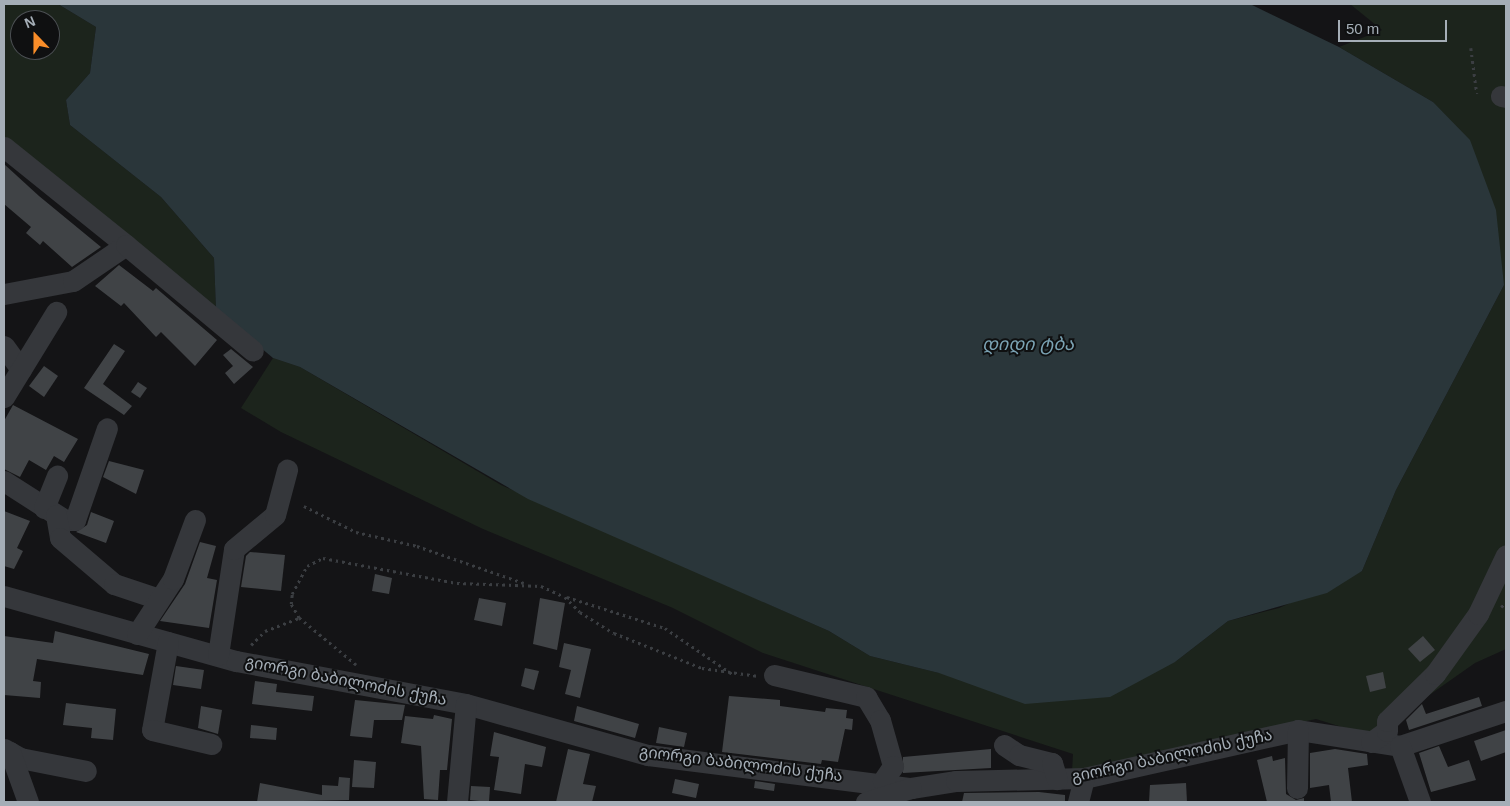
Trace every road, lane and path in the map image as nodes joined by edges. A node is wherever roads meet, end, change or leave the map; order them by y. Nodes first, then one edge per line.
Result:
1 (1471, 48) dead end
2 (1477, 94) dead end
3 (4, 147) edge
4 (126, 245) junction
5 (4, 294) edge
6 (56, 312) dead end
7 (4, 346) edge
8 (253, 351) dead end
9 (21, 369) junction
10 (4, 397) edge
11 (107, 428) dead end
12 (288, 470) dead end
13 (57, 475) dead end
14 (4, 481) edge
15 (304, 506) dead end
16 (50, 512) junction
17 (195, 520) dead end
18 (1506, 556) edge
19 (524, 583) junction
20 (4, 596) edge
21 (152, 597) dead end
22 (565, 597) junction
23 (299, 618) junction
24 (137, 634) junction
25 (168, 642) junction
26 (227, 658) junction
27 (360, 668) dead end
28 (774, 675) joint
29 (734, 676) junction
30 (466, 704) junction
31 (1506, 710) edge
32 (1298, 730) junction
33 (1371, 742) junction
34 (211, 744) dead end
35 (1004, 745) dead end
36 (1400, 746) junction
37 (7, 751) edge
38 (86, 771) dead end
39 (1084, 778) junction
40 (1057, 779) junction
41 (883, 781) junction
42 (911, 788) junction
43 (1297, 788) dead end
44 (28, 802) edge
45 (457, 802) edge
46 (866, 802) edge
47 (1078, 802) edge
48 (1420, 802) edge

1 - 2 path
3 - 4 street
4 - 5 street
4 - 8 street
6 - 9 street
7 - 9 street
9 - 10 street
11 - 16 street
12 - 26 street
13 - 16 street
14 - 16 street
15 - 19 path
16 - 21 street
17 - 24 street
18 - 33 street
19 - 22 path
19 - 23 path
20 - 24 street, გიორგი ბაბილოძის ქუჩა
22 - 29 path
22 - 29 path
23 - 26 path
23 - 27 path
24 - 25 street, გიორგი ბაბილოძის ქუჩა
25 - 26 street, გიორგი ბაბილოძის ქუჩა
25 - 34 street
26 - 30 street, გიორგი ბაბილოძის ქუჩა
28 - 29 path
28 - 41 street
30 - 41 street, გიორგი ბაბილოძის ქუჩა
30 - 45 street
31 - 36 street
32 - 33 street, გიორგი ბაბილოძის ქუჩა
32 - 39 street, გიორგი ბაბილოძის ქუჩა
32 - 43 street
33 - 36 street, გიორგი ბაბილოძის ქუჩა
35 - 40 street
36 - 48 street
37 - 38 street
37 - 44 street
39 - 40 street, გიორგი ბაბილოძის ქუჩა
39 - 47 street
40 - 42 street, გიორგი ბაბილოძის ქუჩა
41 - 42 street, გიორგი ბაბილოძის ქუჩა
42 - 46 street

